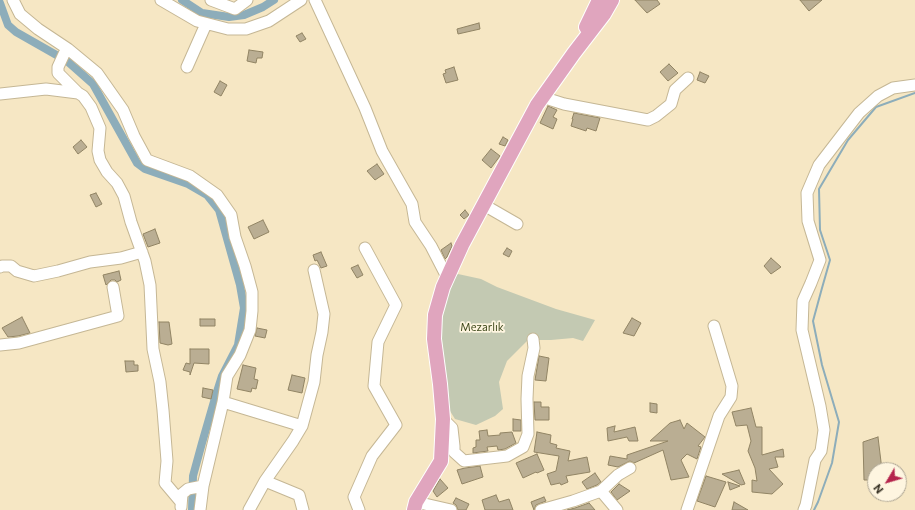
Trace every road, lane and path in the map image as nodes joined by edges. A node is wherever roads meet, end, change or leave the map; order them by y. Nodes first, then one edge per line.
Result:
1 (13, 0) edge
2 (161, 0) edge
3 (212, 0) edge
4 (247, 0) edge
5 (301, 0) edge
6 (315, 0) edge
7 (599, 0) edge
8 (612, 0) edge
9 (206, 24) junction
10 (574, 53) junction
11 (64, 55) junction
12 (187, 67) dead end
13 (688, 78) dead end
14 (915, 85) edge
15 (78, 93) junction
16 (0, 94) edge
17 (542, 97) junction
18 (484, 205) junction
19 (517, 224) dead end
20 (365, 248) dead end
21 (142, 252) junction
22 (0, 267) edge
23 (314, 270) dead end
24 (447, 277) junction
25 (113, 287) dead end
26 (714, 326) dead end
27 (533, 339) dead end
28 (0, 345) edge
29 (223, 402) junction
30 (443, 420) junction
31 (302, 426) junction
32 (630, 468) dead end
33 (265, 481) junction
34 (196, 487) junction
35 (601, 491) junction
36 (181, 506) edge
37 (415, 506) edge
38 (200, 510) edge
39 (249, 510) edge
40 (302, 510) edge
41 (359, 510) edge
42 (451, 510) edge
43 (541, 510) edge
44 (617, 510) edge
45 (687, 510) edge
46 (804, 510) edge

1 - 11 street
2 - 9 street
3 - 4 street
5 - 9 street
6 - 24 street
7 - 10 main road
8 - 10 main road
9 - 12 street
10 - 17 main road
11 - 15 street
11 - 29 street
13 - 17 street
14 - 46 street
15 - 16 street
15 - 21 street
17 - 18 main road
18 - 19 street
18 - 24 main road
20 - 41 street
21 - 22 street
21 - 36 street
23 - 31 street
24 - 30 main road
25 - 28 street
26 - 45 street
27 - 30 street
29 - 31 street
29 - 34 street
30 - 37 main road
31 - 33 street
32 - 35 street
33 - 39 street
33 - 40 street
34 - 36 street
34 - 38 street
35 - 43 street
35 - 44 street
37 - 42 street

